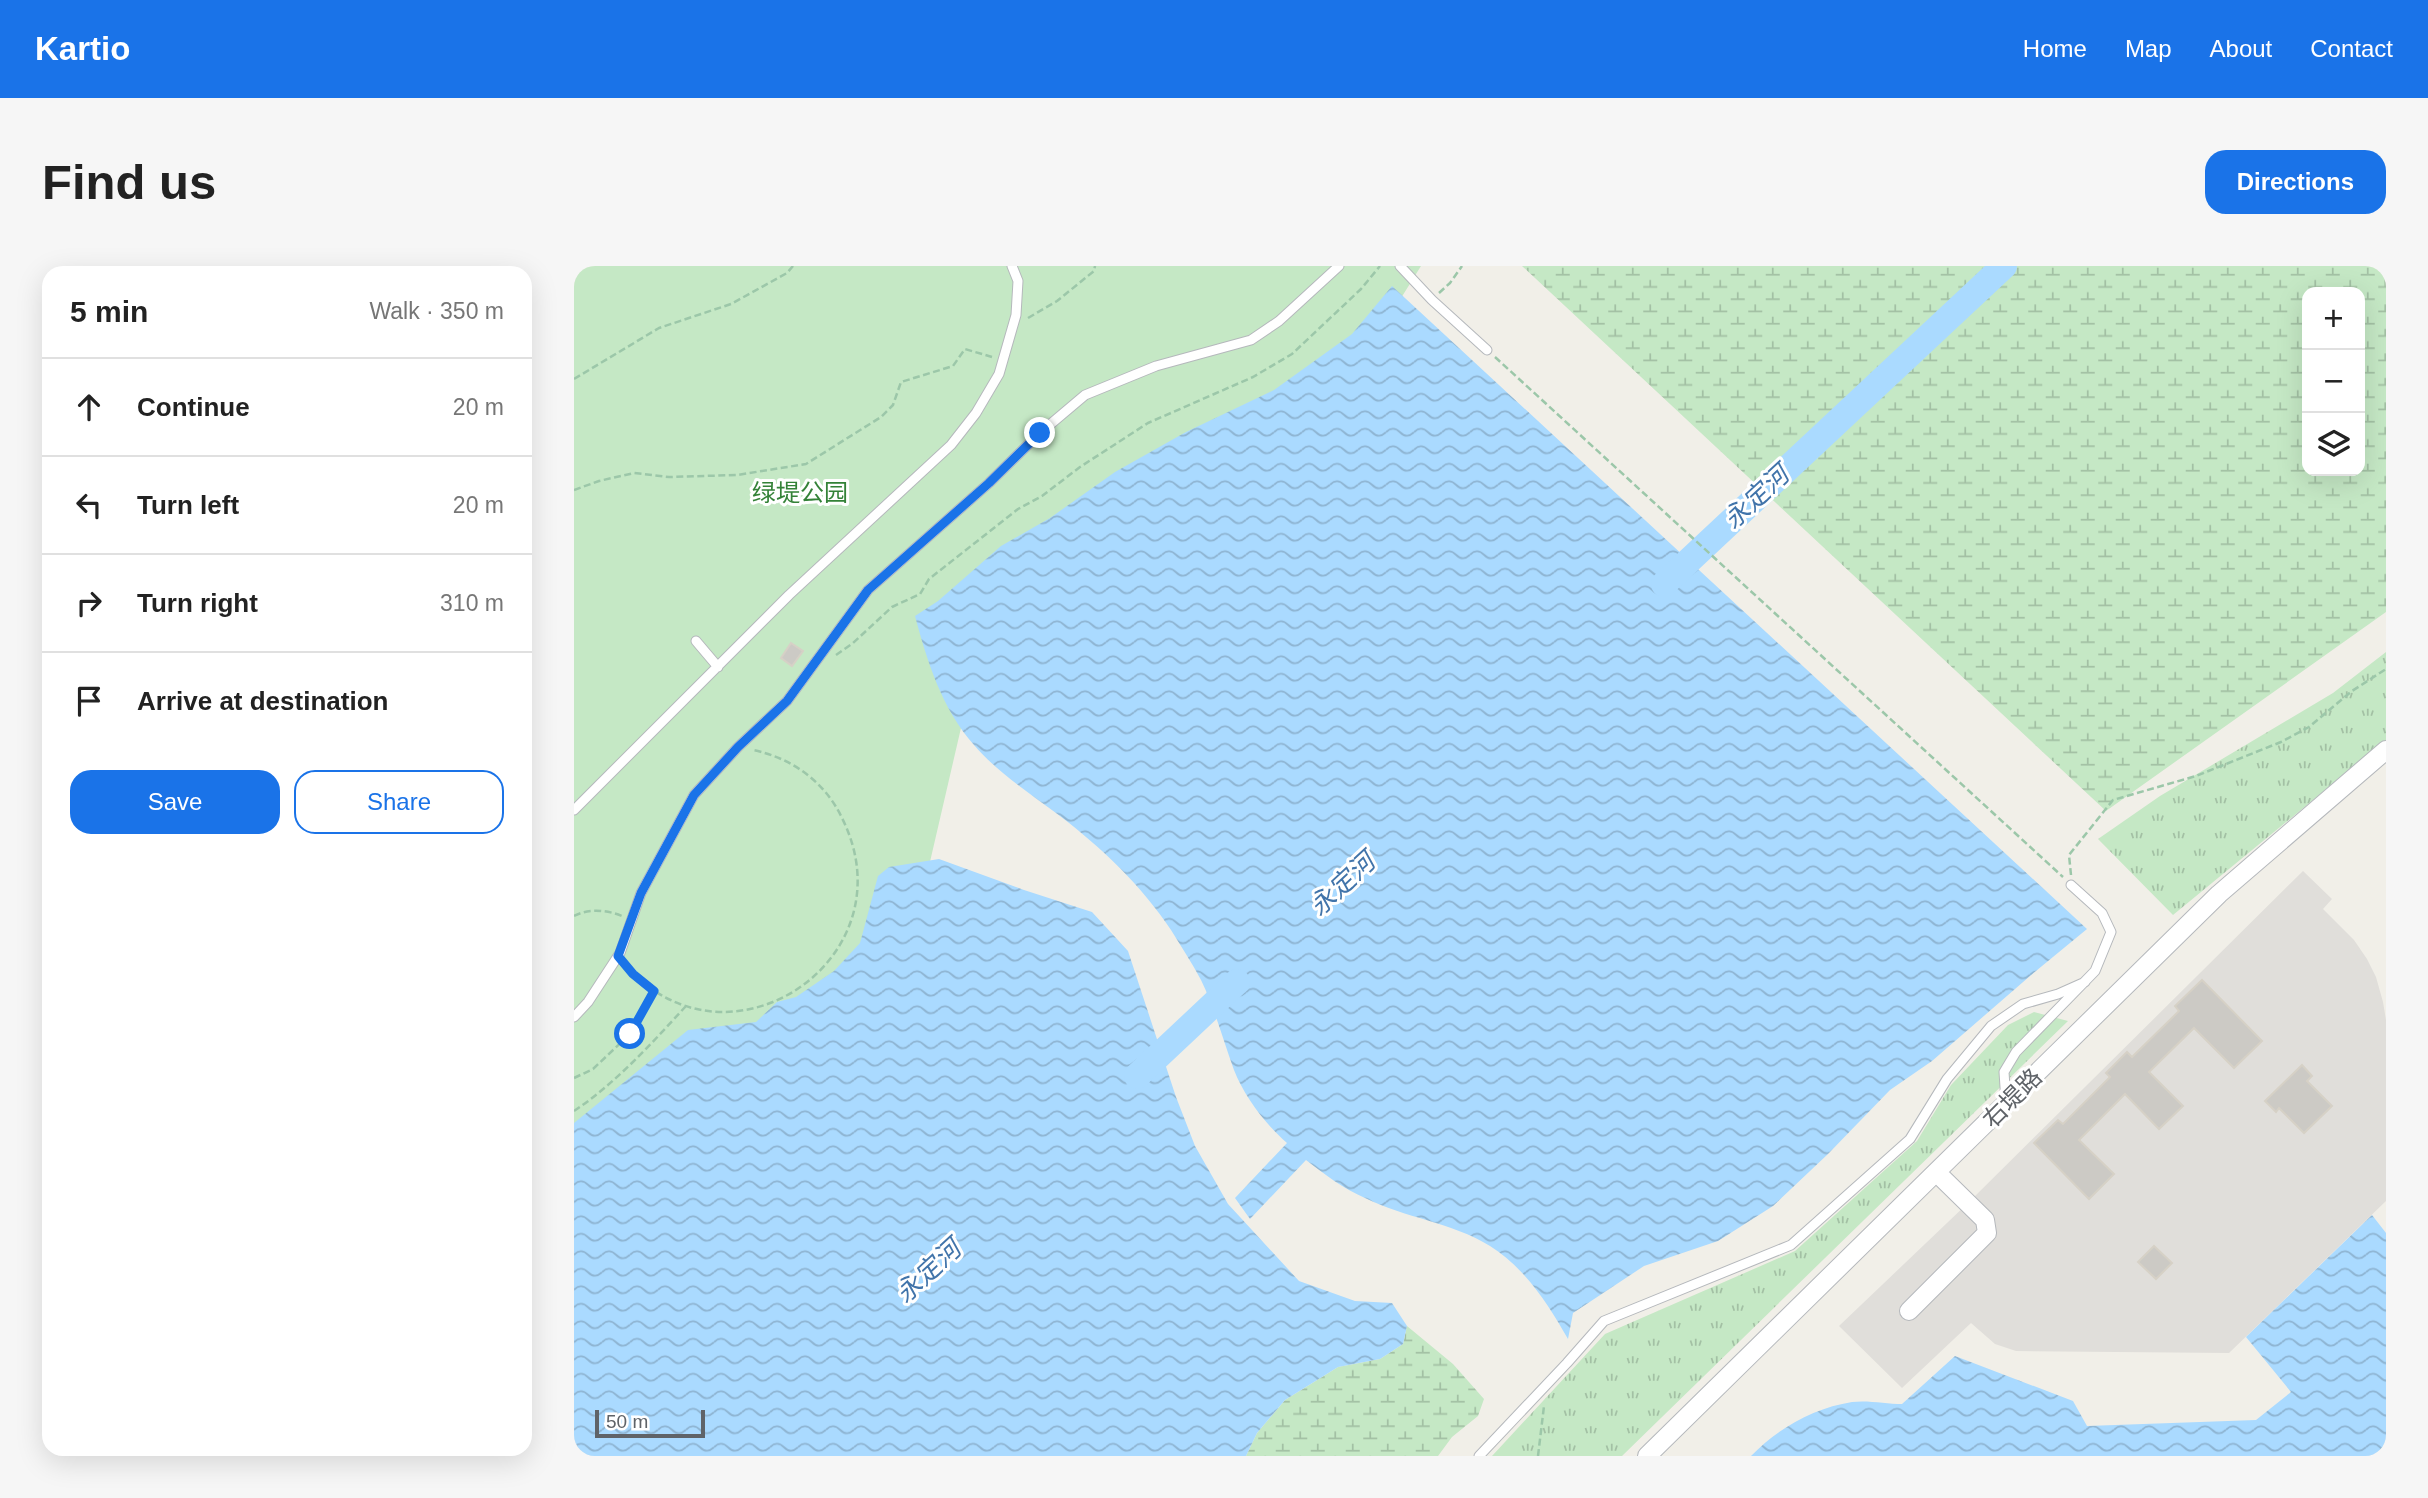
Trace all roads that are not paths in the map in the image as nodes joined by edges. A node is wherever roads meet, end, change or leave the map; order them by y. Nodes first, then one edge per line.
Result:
1 (1012, 266) edge
2 (1339, 266) edge
3 (1400, 266) edge
4 (1487, 350) road end
5 (696, 641) dead end
6 (718, 667) junction
7 (2386, 750) edge
8 (574, 810) edge
9 (2071, 885) road end
10 (2080, 986) junction
11 (574, 1017) edge
12 (2006, 1104) junction
13 (1936, 1172) junction
14 (1909, 1311) dead end
15 (1479, 1456) edge
16 (1647, 1456) edge

1 - 6 lane
2 - 11 lane
3 - 4 lane
5 - 6 lane
6 - 8 lane
7 - 12 street, 右堤路
9 - 10 lane
10 - 12 lane
10 - 15 lane
12 - 13 street, 右堤路
13 - 14 street
13 - 16 street, 右堤路

